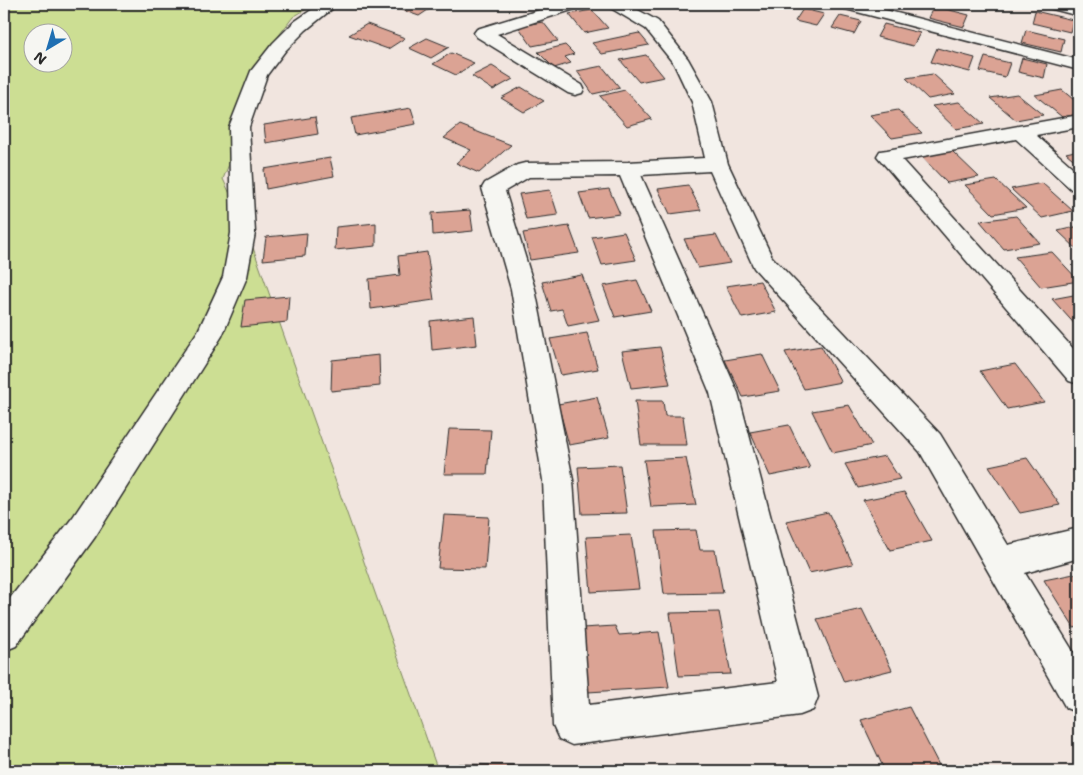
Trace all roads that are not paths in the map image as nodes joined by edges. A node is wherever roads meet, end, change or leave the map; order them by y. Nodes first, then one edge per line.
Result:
1 (330, 4) edge
2 (575, 4) edge
3 (615, 4) edge
4 (844, 4) edge
5 (1051, 4) edge
6 (1079, 10) edge
7 (1079, 65) edge
8 (575, 89) dead end
9 (1079, 122) edge
10 (1021, 132) junction
11 (717, 164) junction
12 (628, 169) junction
13 (1079, 184) edge
14 (1079, 373) edge
15 (1079, 543) edge
16 (1001, 563) junction
17 (4, 634) edge
18 (1079, 695) edge

1 - 17 street
2 - 8 street
3 - 11 street
4 - 7 street
5 - 6 street
9 - 10 street
10 - 13 street
10 - 14 street
11 - 12 street
11 - 16 street
12 - 12 street
15 - 16 street
16 - 18 street

